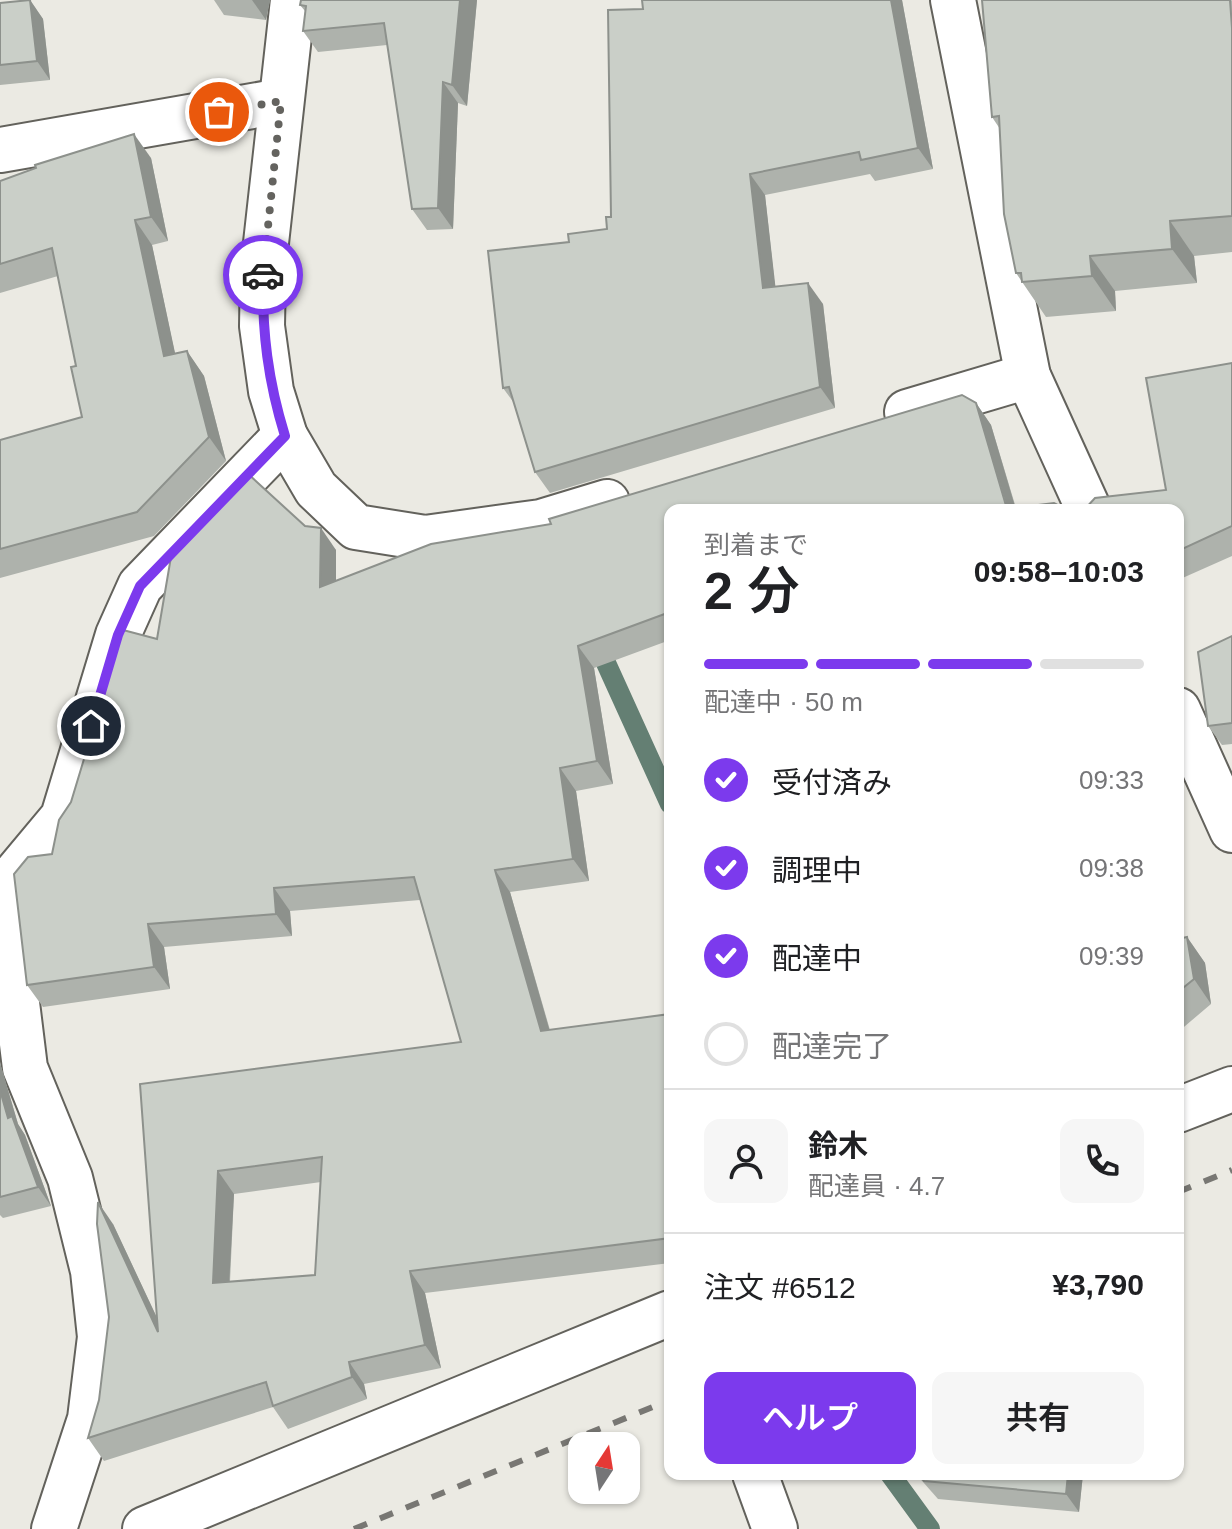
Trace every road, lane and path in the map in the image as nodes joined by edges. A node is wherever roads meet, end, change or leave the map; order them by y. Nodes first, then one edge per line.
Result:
1 (293, 0) edge
2 (953, 0) edge
3 (281, 101) junction
4 (0, 150) edge
5 (1028, 376) junction
6 (876, 421) edge
7 (285, 436) junction
8 (648, 490) edge
9 (1086, 504) edge
10 (1184, 723) edge
11 (1232, 830) edge
12 (2, 889) edge
13 (1232, 1089) edge
14 (1184, 1108) edge
15 (664, 1315) edge
16 (757, 1480) edge
17 (54, 1529) edge
18 (145, 1529) edge
19 (775, 1529) edge

1 - 3 street
2 - 5 street
3 - 4 street
3 - 7 street
5 - 6 street
5 - 9 street
7 - 8 street
7 - 12 street
10 - 11 street
12 - 17 street
13 - 14 street
15 - 18 street
16 - 19 street

